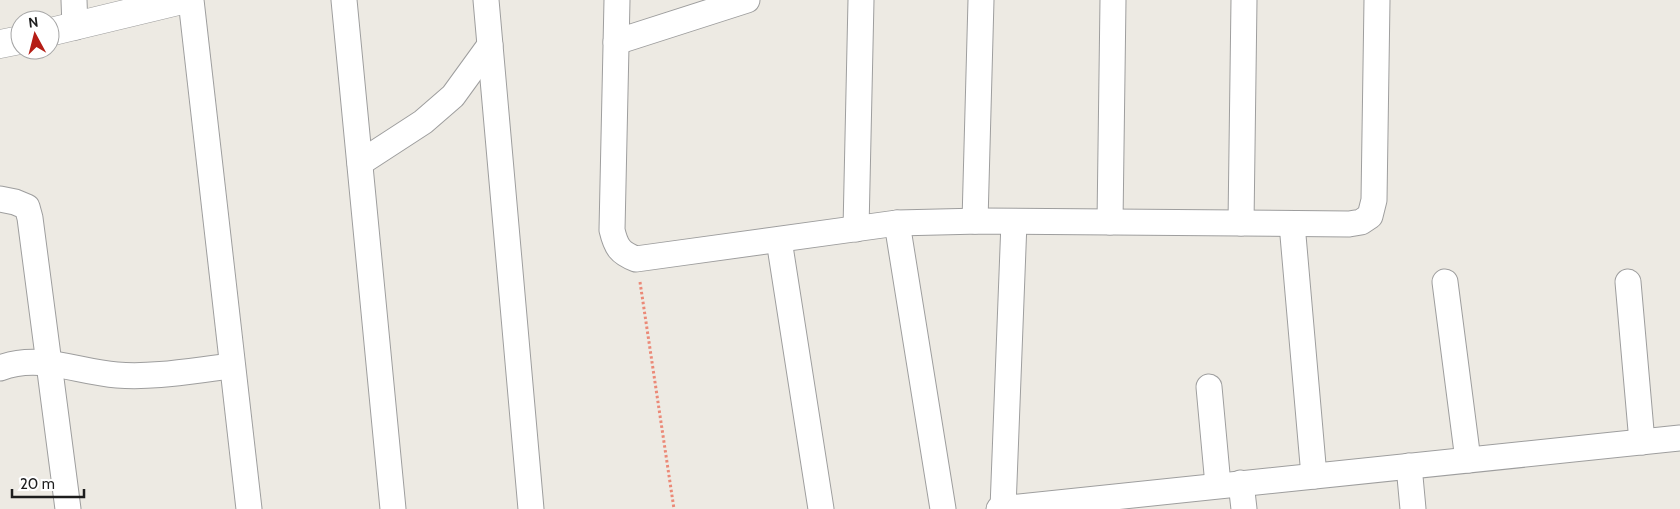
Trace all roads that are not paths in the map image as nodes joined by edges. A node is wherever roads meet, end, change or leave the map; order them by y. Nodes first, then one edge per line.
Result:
1 (74, 0) edge
2 (183, 0) edge
3 (191, 0) edge
4 (344, 0) edge
5 (486, 0) edge
6 (617, 0) edge
7 (747, 0) edge
8 (861, 0) edge
9 (981, 0) edge
10 (1113, 0) edge
11 (1244, 0) edge
12 (1377, 0) edge
13 (62, 30) edge
14 (616, 42) junction
15 (490, 45) junction
16 (360, 163) junction
17 (0, 199) edge
18 (976, 222) junction
19 (1014, 222) junction
20 (1110, 222) junction
21 (897, 223) junction
22 (1241, 223) junction
23 (1292, 224) junction
24 (856, 229) junction
25 (779, 240) junction
26 (1445, 282) dead end
27 (1628, 282) dead end
28 (49, 362) junction
29 (232, 366) junction
30 (0, 368) edge
31 (1209, 387) dead end
32 (1680, 438) edge
33 (1642, 442) junction
34 (1468, 460) junction
35 (1409, 466) junction
36 (1314, 476) junction
37 (1229, 484) junction
38 (1079, 504) edge
39 (1003, 508) edge
40 (68, 509) edge
41 (248, 509) edge
42 (393, 509) edge
43 (531, 509) edge
44 (821, 509) edge
45 (942, 509) edge
46 (999, 509) edge
47 (1244, 509) edge
48 (1413, 509) edge

1 - 13 street
2 - 13 street
3 - 29 street
4 - 16 street
5 - 15 street
6 - 14 street
7 - 14 street
8 - 24 street
9 - 18 street
10 - 20 street
11 - 22 street
12 - 23 street
14 - 25 street
15 - 16 street
15 - 43 street
16 - 42 street
17 - 28 street
18 - 19 street
18 - 21 street
19 - 20 street
19 - 39 street
20 - 22 street
21 - 24 street
21 - 45 street
22 - 23 street
23 - 36 street
24 - 25 street
25 - 44 street
26 - 34 street
27 - 33 street
28 - 29 street
28 - 30 street
28 - 40 street
29 - 41 street
31 - 37 street
32 - 33 street
33 - 34 street
34 - 35 street
35 - 36 street
35 - 48 street
36 - 37 street
37 - 38 street
37 - 47 street
38 - 39 street
39 - 46 street

